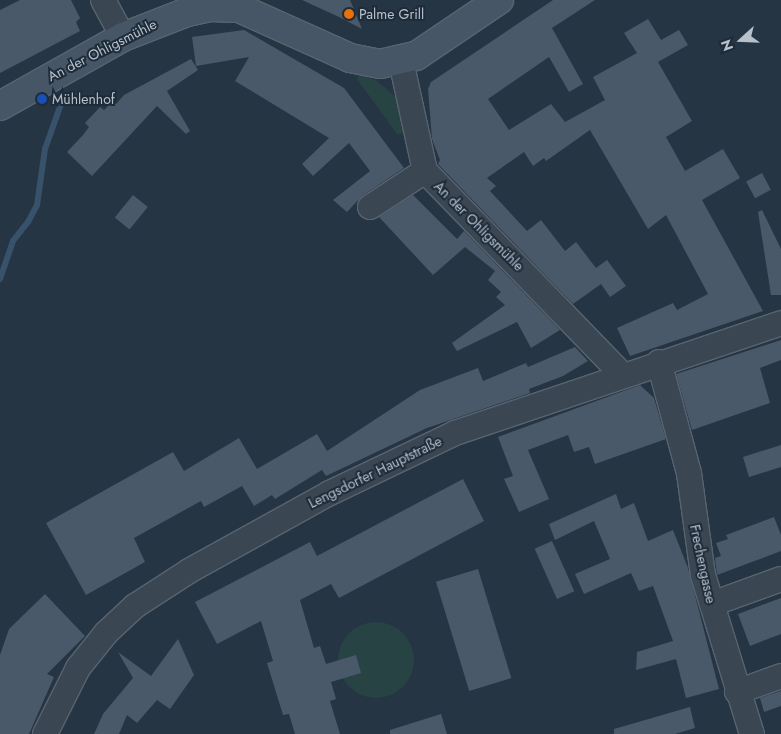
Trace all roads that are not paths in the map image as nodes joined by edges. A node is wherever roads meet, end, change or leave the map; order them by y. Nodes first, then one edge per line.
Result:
1 (103, 0) edge
2 (499, 0) edge
3 (123, 37) junction
4 (402, 61) junction
5 (0, 106) edge
6 (425, 171) junction
7 (370, 207) dead end
8 (781, 323) edge
9 (659, 362) junction
10 (622, 374) junction
11 (781, 579) edge
12 (712, 604) junction
13 (781, 676) edge
14 (737, 692) junction
15 (46, 734) edge
16 (752, 734) edge

1 - 3 street
2 - 4 street
3 - 4 street, An der Ohligsmühle
3 - 5 street, An der Ohligsmühle
4 - 6 street, An der Ohligsmühle
6 - 7 street
6 - 10 street, An der Ohligsmühle
8 - 9 street, Lengsdorfer Hauptstraße
9 - 10 street, Lengsdorfer Hauptstraße
9 - 12 street, Frechengasse
10 - 15 street, Lengsdorfer Hauptstraße
11 - 12 street
12 - 14 street, Frechengasse
13 - 14 street
14 - 16 street, Frechengasse

